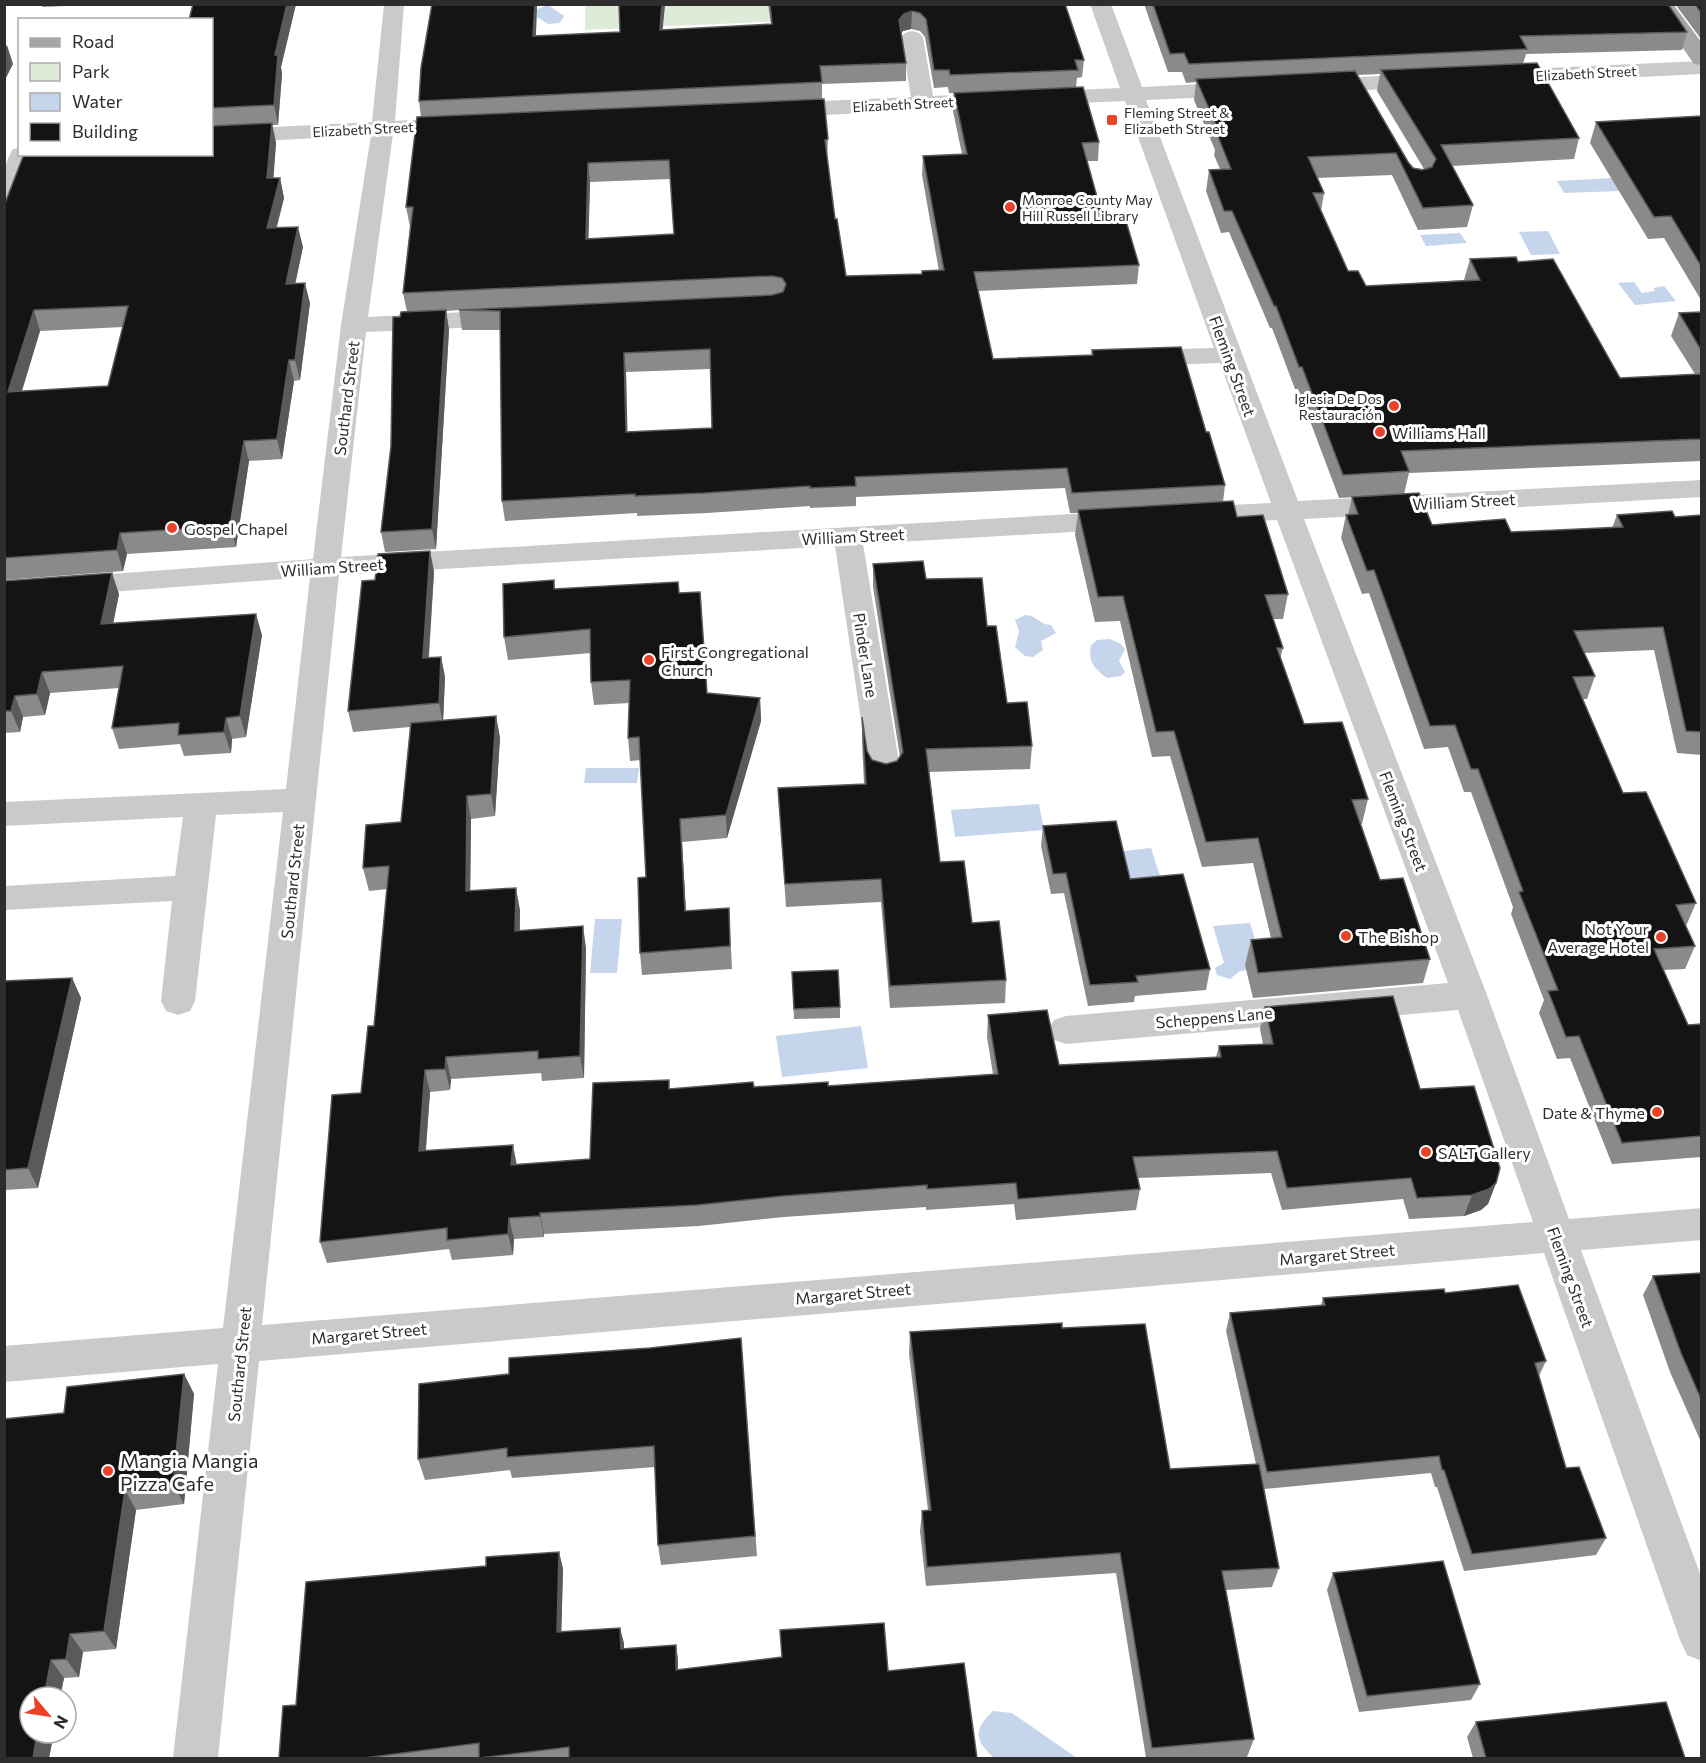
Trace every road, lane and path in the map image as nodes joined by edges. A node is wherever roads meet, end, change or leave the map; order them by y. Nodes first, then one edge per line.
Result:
1 (394, 4) edge
2 (1100, 4) edge
3 (1662, 4) edge
4 (912, 37) dead end
5 (1701, 59) edge
6 (1701, 67) edge
7 (1477, 78) edge
8 (1442, 80) edge
9 (1359, 84) junction
10 (1300, 86) edge
11 (1264, 88) edge
12 (1134, 93) junction
13 (923, 103) junction
14 (1371, 104) edge
15 (757, 111) edge
16 (484, 123) edge
17 (383, 128) junction
18 (213, 137) edge
19 (20, 156) edge
20 (4, 208) edge
21 (528, 317) edge
22 (354, 325) junction
23 (1229, 356) junction
24 (1113, 359) edge
25 (1701, 488) edge
26 (1287, 510) junction
27 (848, 536) junction
28 (326, 567) junction
29 (4, 591) edge
30 (885, 774) edge
31 (301, 800) junction
32 (201, 805) junction
33 (4, 814) edge
34 (190, 888) junction
35 (4, 897) edge
36 (1470, 995) junction
37 (178, 1001) dead end
38 (1066, 1030) dead end
39 (1701, 1224) edge
40 (1556, 1236) junction
41 (241, 1344) junction
42 (4, 1364) edge
43 (1701, 1640) edge
44 (195, 1758) edge

1 - 17 street, Southard Street
2 - 12 street, Fleming Street
3 - 5 main road
4 - 13 street
6 - 7 street, Elizabeth Street
8 - 9 street
9 - 10 street
9 - 14 street
11 - 12 street, Elizabeth Street
12 - 13 street, Elizabeth Street
12 - 23 street, Fleming Street
13 - 15 street, Elizabeth Street
16 - 17 street, Elizabeth Street
17 - 18 street, Elizabeth Street
17 - 22 street, Southard Street
19 - 20 street
21 - 22 street
22 - 28 street, Southard Street
23 - 24 street
23 - 26 street, Fleming Street
25 - 26 street, William Street
26 - 27 street, William Street
26 - 36 street, Fleming Street
27 - 28 street, William Street
27 - 30 street, Pinder Lane
28 - 29 street, William Street
28 - 31 street, Southard Street
31 - 32 street
31 - 41 street, Southard Street
32 - 33 street
32 - 34 street
34 - 35 street
34 - 37 street
36 - 38 street, Scheppens Lane
36 - 40 street, Fleming Street
39 - 40 street, Margaret Street
40 - 41 street, Margaret Street
40 - 43 street, Fleming Street
41 - 42 street, Margaret Street
41 - 44 street, Southard Street

